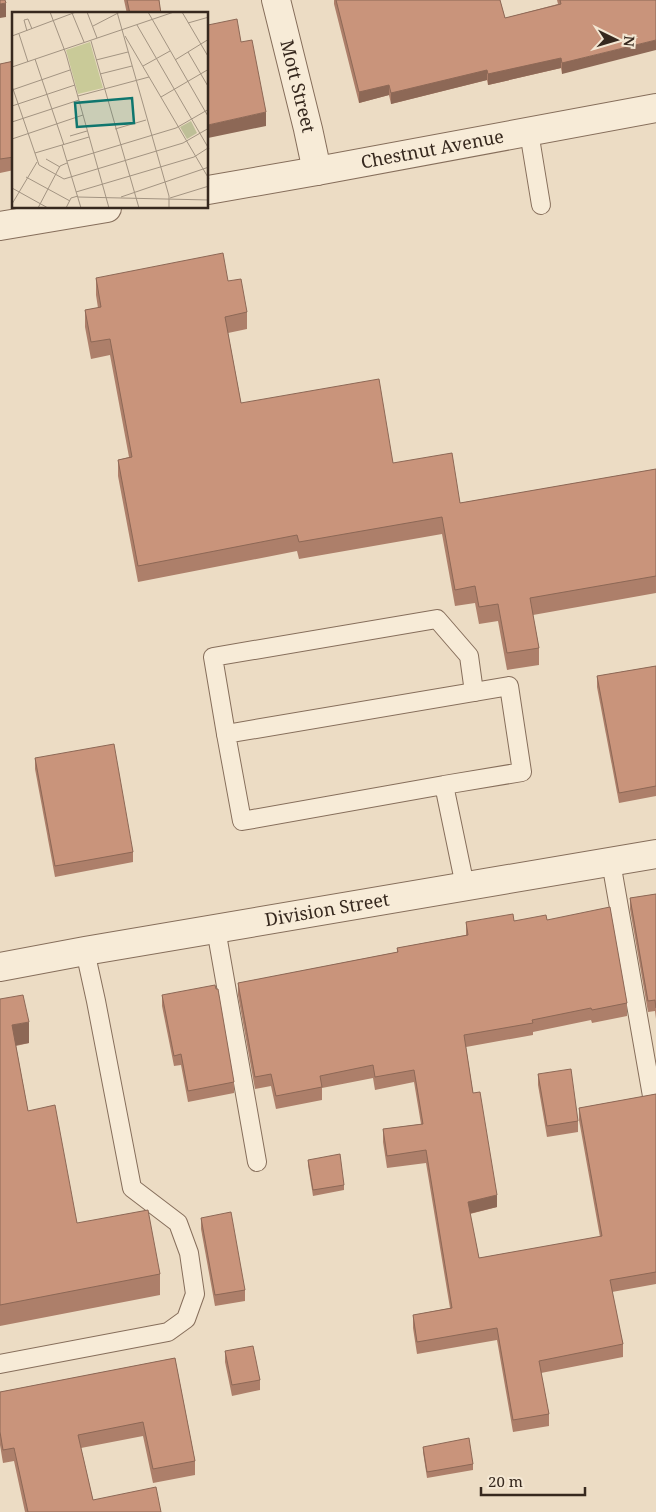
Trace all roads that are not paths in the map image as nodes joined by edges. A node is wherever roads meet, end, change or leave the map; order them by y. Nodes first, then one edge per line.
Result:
1 (276, 0) edge
2 (656, 108) edge
3 (529, 132) junction
4 (317, 171) junction
5 (209, 190) edge
6 (541, 205) dead end
7 (101, 209) edge
8 (0, 226) edge
9 (474, 692) junction
10 (226, 734) junction
11 (444, 785) junction
12 (656, 854) edge
13 (611, 862) junction
14 (464, 886) junction
15 (216, 929) junction
16 (85, 951) junction
17 (0, 967) edge
18 (652, 1096) edge
19 (258, 1162) dead end
20 (0, 1364) edge

1 - 4 street, Mott Street
2 - 3 street, Chestnut Avenue
3 - 4 street, Chestnut Avenue
3 - 6 lane
4 - 5 street, Chestnut Avenue
7 - 8 street
9 - 10 lane
9 - 10 lane
9 - 11 lane
10 - 11 lane
11 - 14 lane
12 - 13 street, Division Street
13 - 14 street, Division Street
13 - 18 lane
14 - 15 street, Division Street
15 - 16 street, Division Street
15 - 19 lane
16 - 17 street, Division Street
16 - 20 lane

